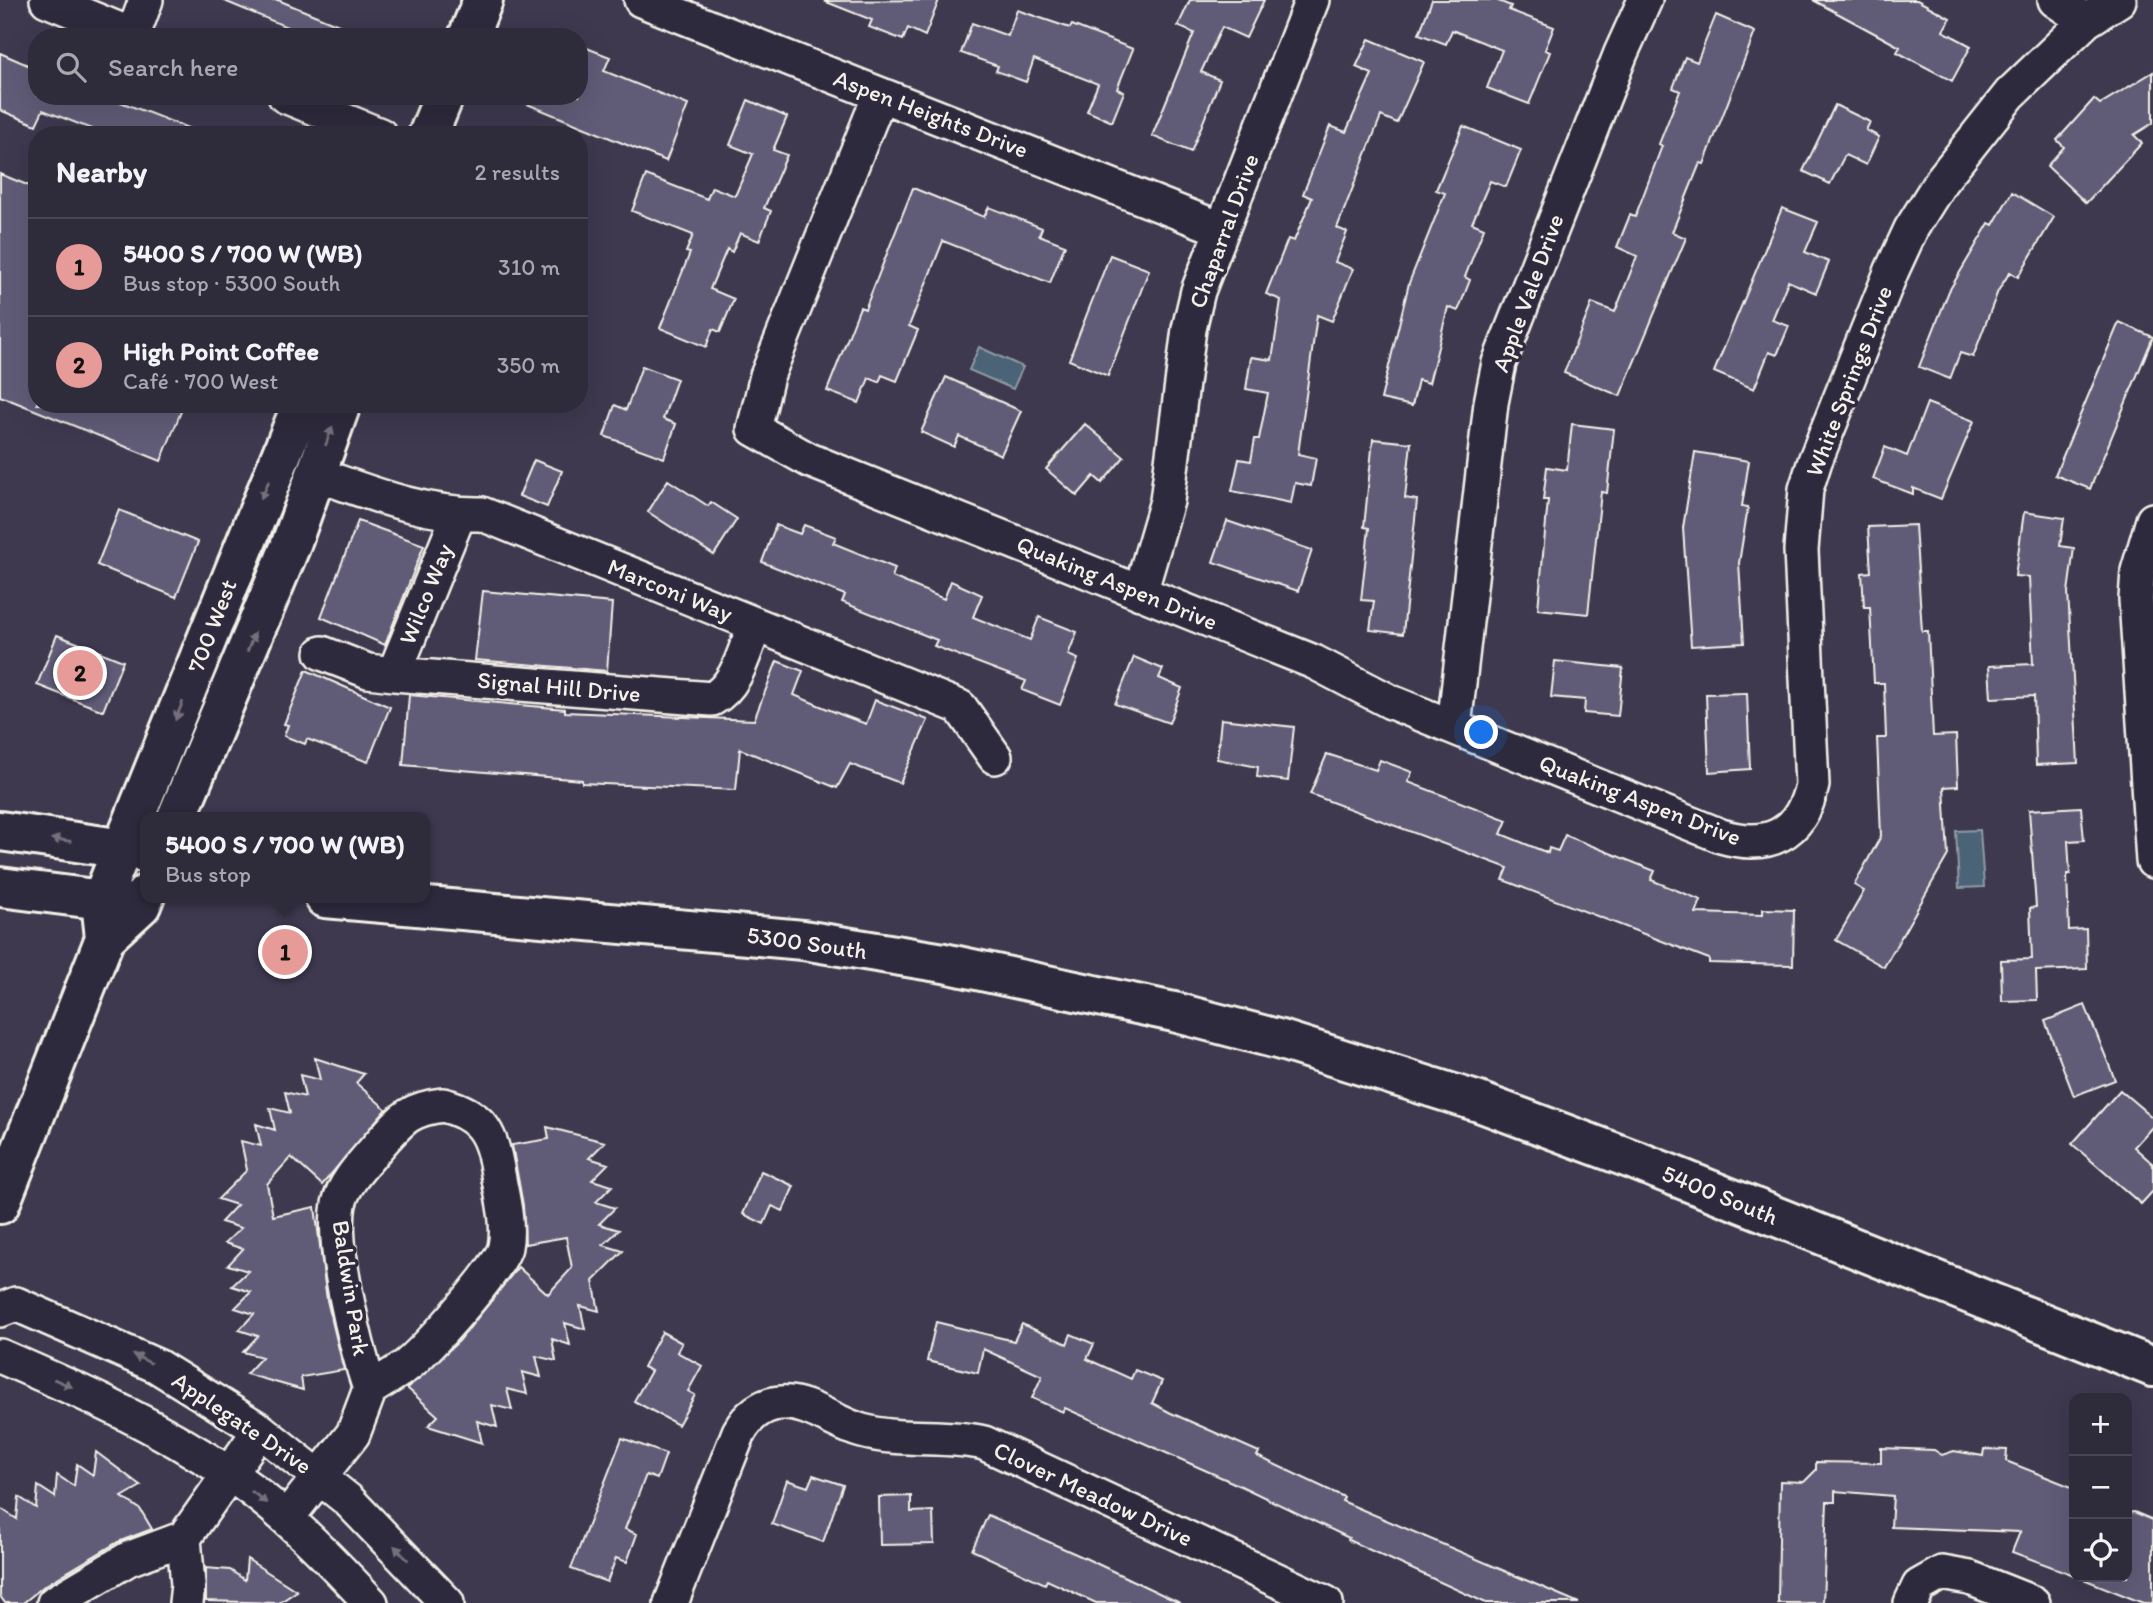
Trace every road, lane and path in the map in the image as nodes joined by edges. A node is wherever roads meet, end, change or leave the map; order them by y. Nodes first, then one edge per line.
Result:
1 (47, 0) edge
2 (146, 0) edge
3 (483, 0) edge
4 (641, 0) edge
5 (1312, 0) edge
6 (1645, 0) edge
7 (2055, 0) edge
8 (2119, 0) edge
9 (2086, 21) junction
10 (115, 28) edge
11 (137, 28) edge
12 (472, 28) edge
13 (880, 94) junction
14 (307, 105) edge
15 (440, 105) edge
16 (358, 126) edge
17 (432, 126) edge
18 (1221, 229) junction
19 (299, 413) edge
20 (338, 413) edge
21 (316, 474) junction
22 (459, 514) junction
23 (2153, 520) edge
24 (1140, 593) junction
25 (755, 625) junction
26 (321, 653) dead end
27 (394, 674) junction
28 (1454, 727) junction
29 (995, 758) dead end
30 (1804, 808) joint
31 (148, 812) edge
32 (179, 812) edge
33 (0, 831) edge
34 (134, 850) edge
35 (2153, 861) edge
36 (0, 887) edge
37 (140, 899) edge
38 (101, 901) junction
39 (144, 903) edge
40 (382, 903) edge
41 (105, 938) junction
42 (1281, 1040) joint
43 (0, 1204) edge
44 (0, 1310) edge
45 (0, 1356) edge
46 (2153, 1367) edge
47 (370, 1389) junction
48 (260, 1430) junction
49 (230, 1475) junction
50 (321, 1477) junction
51 (286, 1518) junction
52 (184, 1538) junction
53 (54, 1603) edge
54 (186, 1603) edge
55 (371, 1603) edge
56 (447, 1603) edge
57 (671, 1603) edge
58 (1326, 1603) edge
59 (1911, 1603) edge
60 (2033, 1603) edge

1 - 10 street
2 - 11 street
3 - 12 main road
4 - 13 street, Aspen Heights Drive
5 - 18 street, Chaparral Drive
6 - 28 street, Apple Vale Drive
7 - 9 street
8 - 9 street, White Springs Drive
9 - 30 street, White Springs Drive
13 - 18 street, Aspen Heights Drive
13 - 24 street, Quaking Aspen Drive
14 - 16 street
15 - 17 main road
18 - 24 street, Chaparral Drive
19 -> 31 main road, 700 West
21 -> 20 main road, 700 West
21 - 22 street, Marconi Way
32 -> 21 main road, 700 West
22 - 25 street, Marconi Way
22 - 27 street, Wilco Way
23 - 35 street
24 - 28 street, Quaking Aspen Drive
25 - 27 street, Signal Hill Drive
25 - 29 street, Marconi Way
26 - 27 street, Signal Hill Drive
28 - 30 street, Quaking Aspen Drive
34 -> 33 main road
34 - 38 main road, 700 West
36 - 38 main road
37 - 38 main road
38 - 41 main road
39 - 41 main road
40 - 42 main road, 5300 South
41 - 43 main road
42 - 46 main road, 5400 South
48 -> 44 street, Applegate Drive
45 -> 49 street, Applegate Drive
47 - 47 street, Baldwin Park
47 - 50 street, Baldwin Park
48 - 49 street
48 - 50 street, Applegate Drive
49 -> 51 street, Applegate Drive
49 - 52 street
50 - 51 street, Baldwin Park
56 -> 50 street, Applegate Drive
51 - 55 street, Applegate Drive
52 - 53 street
52 - 54 street
57 - 58 street, Clover Meadow Drive
59 - 60 street

